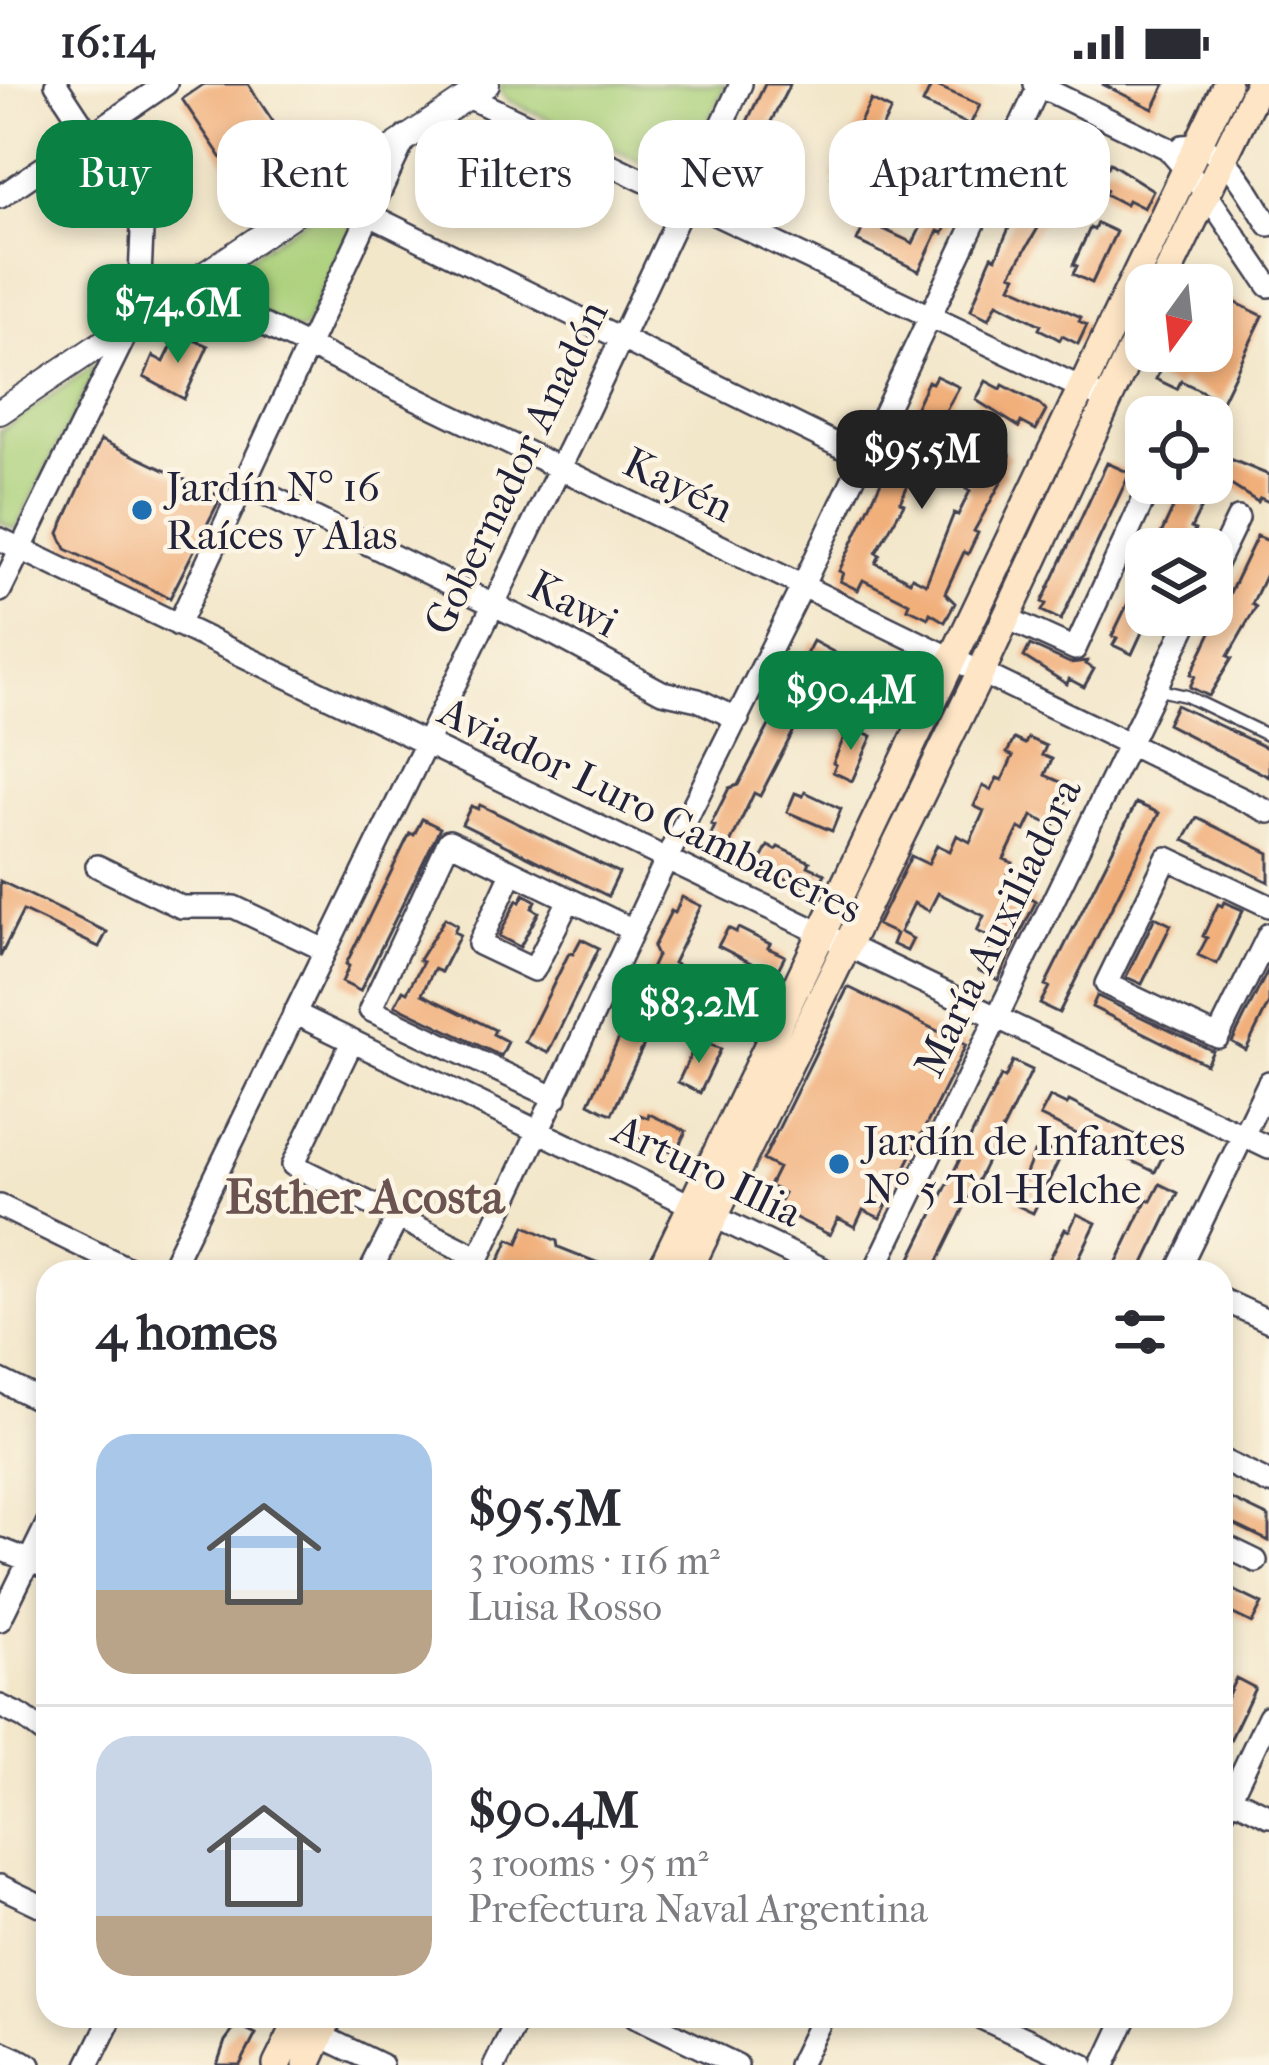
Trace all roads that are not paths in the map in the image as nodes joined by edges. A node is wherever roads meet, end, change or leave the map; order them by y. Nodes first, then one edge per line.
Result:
1 (56, 84) edge
2 (166, 84) edge
3 (741, 84) edge
4 (1227, 84) edge
5 (1259, 84) edge
6 (1038, 85) edge
7 (477, 90) edge
8 (80, 120) edge
9 (115, 120) edge
10 (724, 120) edge
11 (406, 136) junction
12 (1198, 144) junction
13 (1167, 148) junction
14 (1223, 158) junction
15 (391, 168) edge
16 (1185, 172) junction
17 (36, 173) edge
18 (638, 175) edge
19 (1206, 194) junction
20 (0, 197) edge
21 (391, 224) edge
22 (1269, 225) edge
23 (141, 228) edge
24 (364, 228) edge
25 (674, 228) edge
26 (744, 228) edge
27 (1172, 264) edge
28 (1269, 286) edge
29 (186, 287) junction
30 (931, 317) junction
31 (130, 326) junction
32 (620, 339) junction
33 (308, 350) junction
34 (1125, 350) edge
35 (1095, 394) junction
36 (0, 412) edge
37 (864, 458) junction
38 (559, 470) junction
39 (247, 485) junction
40 (1141, 504) edge
41 (1238, 518) dead end
42 (1233, 528) edge
43 (10, 544) edge
44 (802, 587) junction
45 (0, 591) edge
46 (492, 604) junction
47 (1007, 618) junction
48 (178, 625) junction
49 (1181, 636) edge
50 (954, 662) junction
51 (980, 674) junction
52 (1155, 689) junction
53 (738, 719) junction
54 (1269, 736) edge
55 (424, 742) junction
56 (1128, 745) junction
57 (1269, 812) edge
58 (666, 860) junction
59 (97, 866) dead end
60 (512, 873) junction
61 (569, 900) junction
62 (1269, 905) edge
63 (633, 930) junction
64 (1269, 934) edge
65 (835, 942) junction
66 (325, 950) junction
67 (293, 1013) junction
68 (997, 1017) junction
69 (352, 1042) junction
70 (1269, 1082) edge
71 (556, 1098) junction
72 (540, 1132) junction
73 (1243, 1135) junction
74 (1269, 1148) edge
75 (0, 1206) edge
76 (703, 1210) junction
77 (398, 1217) junction
78 (110, 1260) edge
79 (175, 1260) edge
80 (376, 1260) edge
81 (468, 1260) edge
82 (478, 1260) edge
83 (668, 1260) edge
84 (690, 1260) edge
85 (805, 1260) edge
86 (880, 1260) edge
87 (1184, 1260) edge
88 (1233, 1304) edge
89 (1269, 1321) edge
90 (0, 1380) edge
91 (36, 1398) edge
92 (1233, 1466) edge
93 (1269, 1483) edge
94 (0, 1549) edge
95 (1233, 1550) edge
96 (1256, 1562) dead end
97 (36, 1563) edge
98 (36, 1568) edge
99 (0, 1620) edge
100 (0, 1706) edge
101 (1269, 1716) edge
102 (36, 1727) edge
103 (1233, 1785) edge
104 (1233, 1805) edge
105 (1269, 1816) edge
106 (0, 1886) edge
107 (36, 1903) edge
108 (106, 2028) edge
109 (301, 2028) edge
110 (306, 2028) edge
111 (318, 2028) edge
112 (513, 2028) edge
113 (660, 2028) edge
114 (817, 2028) edge
115 (1003, 2028) edge
116 (1121, 2028) edge
117 (0, 2051) edge
118 (30, 2065) edge
119 (88, 2065) edge
120 (277, 2065) edge
121 (307, 2065) edge
122 (381, 2065) edge
123 (495, 2065) edge
124 (737, 2065) edge
125 (799, 2065) edge
126 (1083, 2065) edge
127 (1104, 2065) edge

1 - 8 street
2 - 9 street
3 - 10 street, Gobernador Anadón
4 - 12 main road
5 - 14 main road
6 - 13 street
6 - 30 street
7 - 11 street
7 - 18 street
11 - 15 street
11 - 29 street
12 - 13 street
12 - 14 street
12 - 16 main road
13 - 16 street
14 - 19 main road
14 - 22 street
16 - 19 street
16 - 35 main road
17 - 20 street
19 - 27 main road
19 - 28 street
21 - 32 street
23 - 31 street
24 - 33 street
25 - 32 street, Gobernador Anadón
26 - 30 street
29 - 31 street
29 - 33 street, Kayén
30 - 35 street
30 - 37 street
31 - 36 street
31 - 43 street
32 - 37 street
32 - 38 street, Gobernador Anadón
33 - 38 street, Kayén
33 - 39 street
34 - 35 main road
35 - 47 main road
35 - 50 main road
37 - 44 street
38 - 44 street, Kayén
38 - 46 street, Gobernador Anadón
39 - 46 street, Kawi
39 - 48 street
40 - 47 street
41 - 42 street
43 - 45 street
43 - 48 street, Aviador Luro Cambaceres
44 - 50 street, Kayén
44 - 53 street
46 - 53 street, Kawi
46 - 55 street, Gobernador Anadón
47 - 51 main road
48 - 55 street, Aviador Luro Cambaceres
49 - 52 street, María Auxiliadora
50 - 51 street, Kayén
50 - 65 main road
51 - 56 street, Kayén
51 - 65 main road
52 - 54 lane
52 - 56 street, María Auxiliadora
53 - 58 street
55 - 58 street, Aviador Luro Cambaceres
55 - 66 street, Gobernador Anadón
56 - 57 street, Kayén
56 - 68 street, María Auxiliadora
58 - 63 street
58 - 65 street, Aviador Luro Cambaceres
59 - 66 street
60 - 61 street
60 - 61 street
60 - 71 street
61 - 63 street
62 - 64 street
63 - 71 street
65 - 68 street, Aviador Luro Cambaceres
65 - 76 main road
66 - 67 street, Gobernador Anadón
67 - 69 street, Arturo Illia
67 - 79 street, Gobernador Anadón
68 - 73 street, Aviador Luro Cambaceres
68 - 86 street, María Auxiliadora
69 - 72 street, Arturo Illia
69 - 77 street
70 - 73 street
71 - 72 street
72 - 76 street, Arturo Illia
72 - 82 street
73 - 74 street, Aviador Luro Cambaceres
73 - 87 street
75 - 78 street
76 - 83 main road
76 - 84 main road
76 - 85 street, Arturo Illia
77 - 80 street
77 - 81 street
88 - 89 street
90 - 91 street
92 - 93 street
94 - 97 street
95 - 96 street
98 - 99 street
100 - 102 street
101 - 103 street
104 - 105 street
106 - 107 street
108 - 119 street
109 - 120 main road
110 - 121 main road
111 - 122 street
112 - 123 street
113 - 124 street
114 - 125 street
115 - 126 street
116 - 127 street
117 - 118 street

